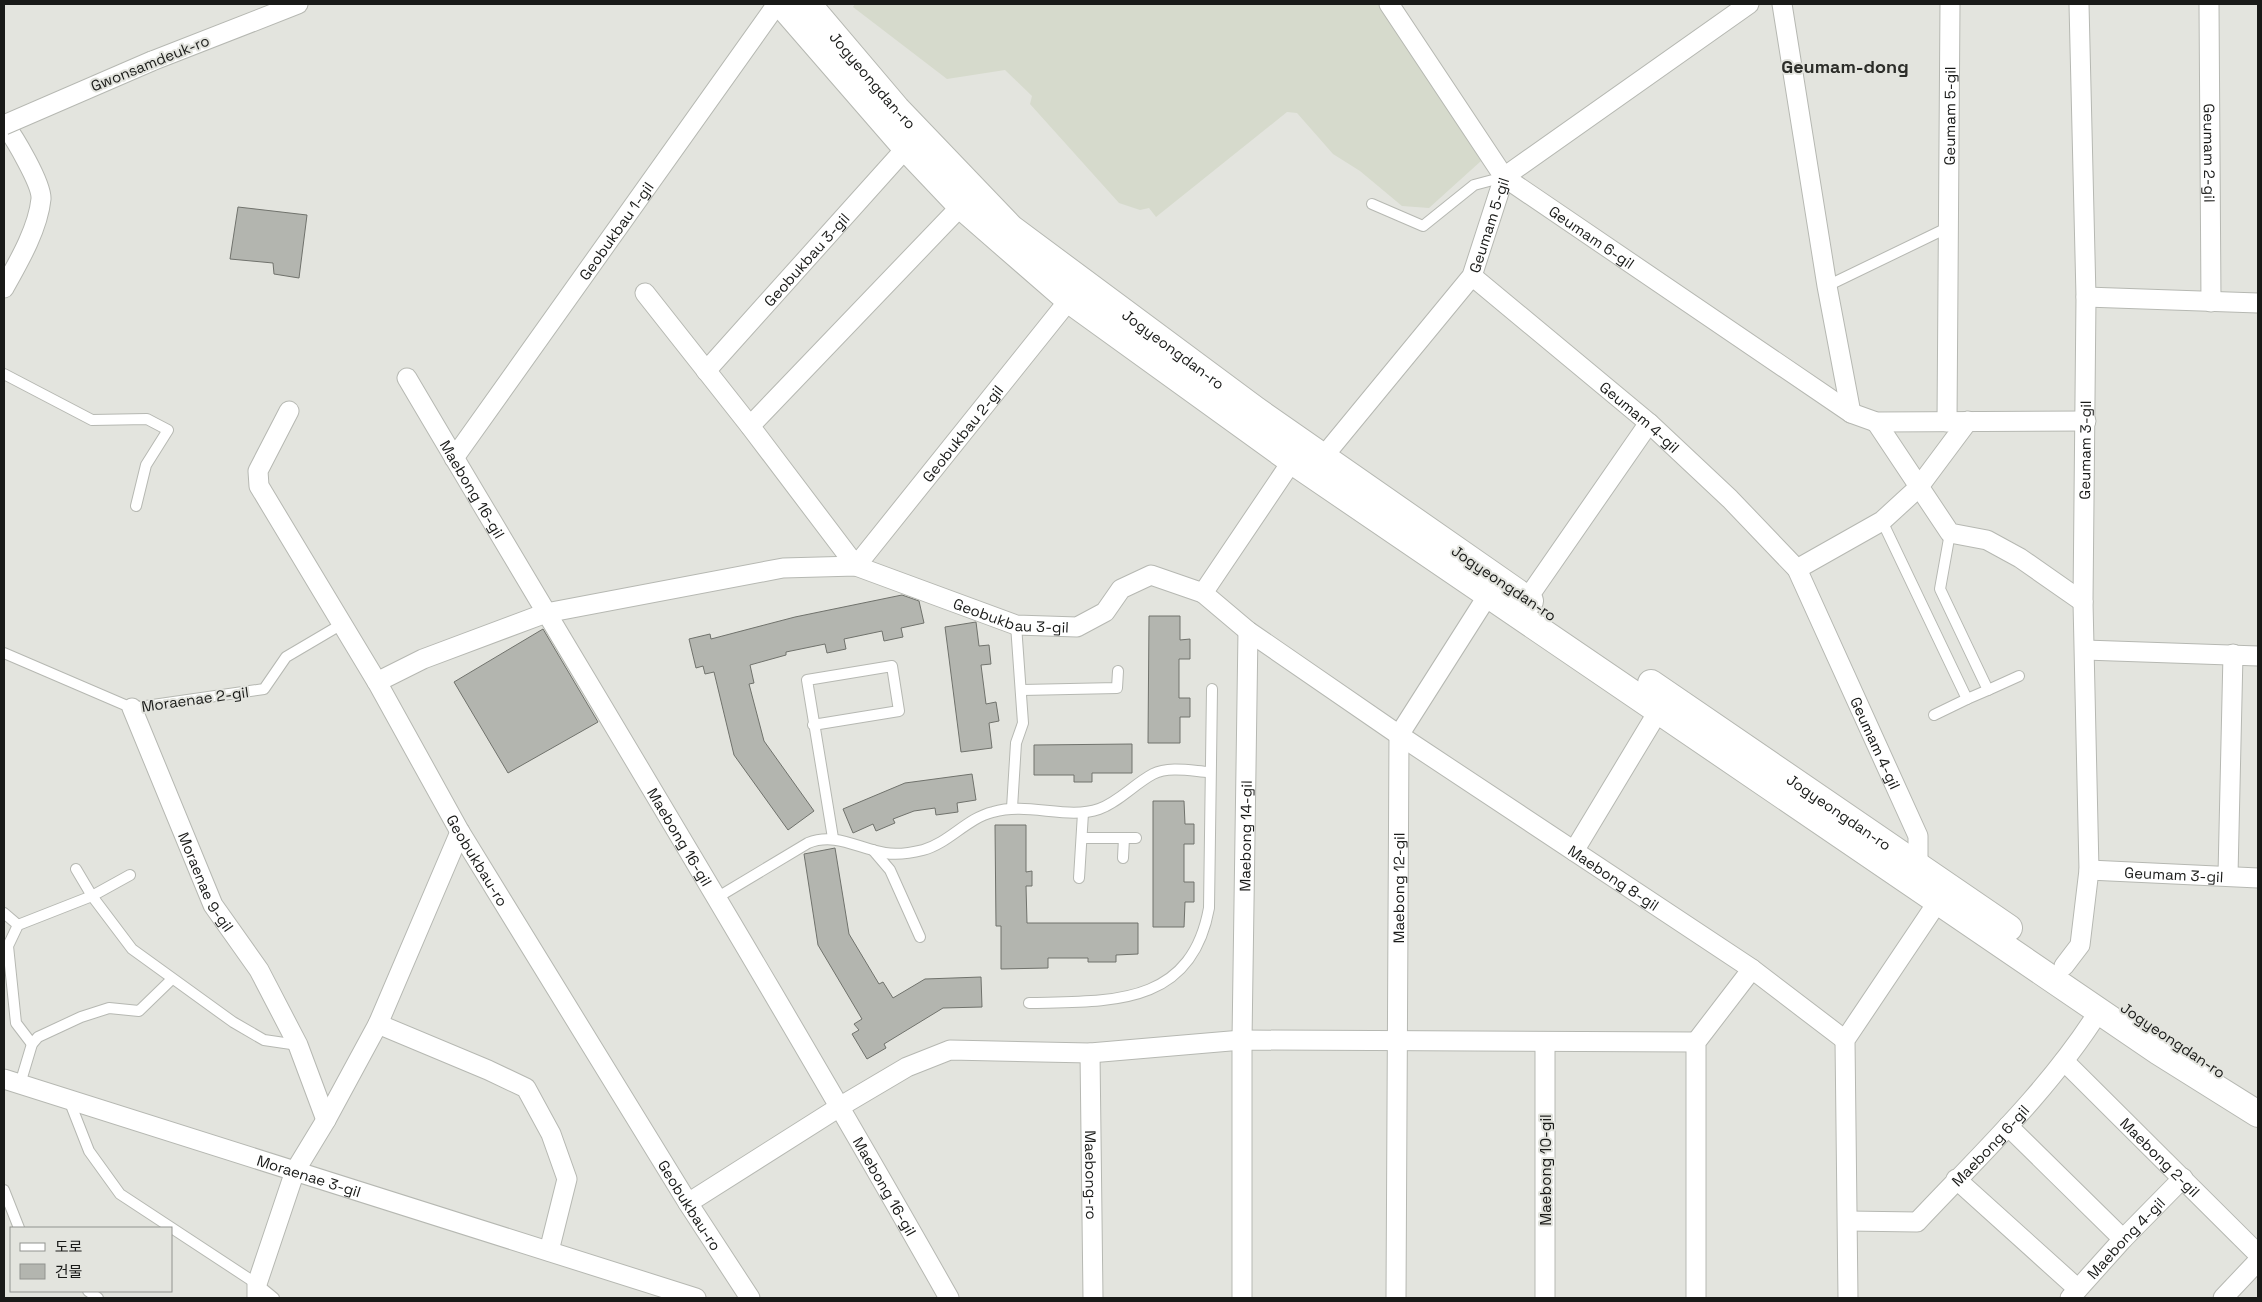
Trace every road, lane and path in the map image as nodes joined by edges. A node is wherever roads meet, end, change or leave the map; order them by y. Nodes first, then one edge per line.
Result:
1 (298, 4) edge
2 (779, 4) edge
3 (808, 4) edge
4 (1389, 4) edge
5 (1749, 4) edge
6 (1782, 4) edge
7 (1950, 4) edge
8 (2079, 4) edge
9 (2209, 4) edge
10 (4, 125) edge
11 (906, 148) junction
12 (1504, 177) junction
13 (1372, 204) dead end
14 (960, 206) junction
15 (1947, 228) junction
16 (1472, 276) junction
17 (1827, 286) junction
18 (4, 288) edge
19 (644, 293) dead end
20 (2086, 297) junction
21 (1068, 300) junction
22 (2211, 302) junction
23 (2258, 303) edge
24 (706, 371) junction
25 (4, 374) edge
26 (407, 378) dead end
27 (289, 411) dead end
28 (1851, 413) junction
29 (1968, 421) junction
30 (2086, 421) junction
31 (1876, 422) junction
32 (1947, 422) junction
33 (1649, 423) junction
34 (750, 426) junction
35 (1323, 457) junction
36 (454, 458) junction
37 (1292, 461) junction
38 (1918, 488) junction
39 (136, 506) dead end
40 (1882, 521) junction
41 (1950, 533) junction
42 (856, 566) junction
43 (1798, 569) junction
44 (1203, 593) junction
45 (1488, 595) junction
46 (1527, 599) junction
47 (2083, 602) junction
48 (546, 614) junction
49 (342, 624) junction
50 (1016, 625) junction
51 (1248, 630) junction
52 (2085, 650) junction
53 (4, 652) edge
54 (2233, 654) junction
55 (2258, 656) edge
56 (1118, 671) dead end
57 (2019, 676) dead end
58 (377, 682) junction
59 (1212, 689) dead end
60 (1022, 690) junction
61 (1988, 690) junction
62 (1967, 699) junction
63 (132, 708) junction
64 (1659, 710) junction
65 (1934, 715) dead end
66 (813, 725) junction
67 (1399, 735) junction
68 (1210, 772) junction
69 (1012, 808) junction
70 (1083, 813) junction
71 (460, 832) junction
72 (832, 838) junction
73 (1082, 838) junction
74 (1124, 838) junction
75 (1136, 838) dead end
76 (873, 850) junction
77 (1574, 851) junction
78 (1123, 858) dead end
79 (1918, 865) junction
80 (76, 869) dead end
81 (2089, 870) junction
82 (130, 875) dead end
83 (2228, 875) junction
84 (1079, 878) dead end
85 (2258, 878) edge
86 (1942, 894) junction
87 (92, 896) junction
88 (718, 897) junction
89 (4, 913) edge
90 (18, 925) junction
91 (920, 937) dead end
92 (2064, 966) junction
93 (1752, 969) junction
94 (172, 979) junction
95 (1029, 1003) dead end
96 (2099, 1010) junction
97 (378, 1024) junction
98 (1242, 1040) junction
99 (1845, 1040) junction
100 (1398, 1041) junction
101 (1545, 1042) junction
102 (1696, 1042) junction
103 (32, 1044) junction
104 (298, 1045) junction
105 (1090, 1052) junction
106 (2064, 1061) junction
107 (12, 1081) edge
108 (69, 1100) junction
109 (840, 1106) junction
110 (2256, 1108) edge
111 (326, 1120) junction
112 (2008, 1126) junction
113 (295, 1171) junction
114 (2183, 1178) junction
115 (1956, 1180) junction
116 (4, 1190) edge
117 (688, 1203) junction
118 (1848, 1221) junction
119 (19, 1227) edge
120 (167, 1227) edge
121 (172, 1231) edge
122 (2123, 1238) junction
123 (549, 1251) junction
124 (2258, 1254) edge
125 (2258, 1261) edge
126 (257, 1291) edge
127 (2078, 1295) edge
128 (274, 1298) edge
129 (696, 1298) edge
130 (750, 1298) edge
131 (949, 1298) edge
132 (1093, 1298) edge
133 (1242, 1298) edge
134 (1396, 1298) edge
135 (1545, 1298) edge
136 (1696, 1298) edge
137 (1848, 1298) edge
138 (2223, 1298) edge

1 - 10 street, Gwonsamdeuk-ro, bridge
2 - 11 street, Jogyeongdan-ro
2 - 36 street, Geobukbau 1-gil
3 - 35 street, Jogyeongdan-ro
4 - 12 street, Geumam 6-gil
5 - 12 street, Geumam 5-gil
6 - 17 street
7 - 15 street, Geumam 5-gil
8 - 20 street, Geumam 3-gil
9 - 22 street, Geumam 2-gil
10 - 18 street
11 - 14 street, Jogyeongdan-ro
11 - 24 street, Geobukbau 3-gil
12 - 13 lane
12 - 16 street, Geumam 5-gil
12 - 28 street, Geumam 6-gil
14 - 21 street, Jogyeongdan-ro
14 - 34 street
15 - 17 lane
15 - 32 street
16 - 33 street, Geumam 4-gil
16 - 35 street, Geumam 5-gil
17 - 28 street
19 - 24 street
20 - 22 street
20 - 30 street, Geumam 3-gil
21 - 37 street, Jogyeongdan-ro
21 - 42 street, Geobukbau 2-gil
22 - 23 street
24 - 34 street
25 - 39 lane
26 - 36 street, Maebong 16-gil
27 - 49 street, Geobukbau-ro
28 - 31 street, Geumam 6-gil
29 - 30 street, Geumam 6-gil
29 - 32 street, Geumam 6-gil
29 - 38 street
30 - 47 street, Geumam 3-gil
31 - 32 street, Geumam 6-gil
31 - 38 street
33 - 43 street, Geumam 4-gil
33 - 46 street
34 - 42 street
35 - 37 street
35 - 46 street, Jogyeongdan-ro
36 - 48 street, Maebong 16-gil
37 - 44 street
37 - 45 street, Jogyeongdan-ro
38 - 40 street
38 - 41 street
40 - 43 street
40 - 62 lane
41 - 47 street
41 - 61 lane
42 - 48 street, Geobukbau 3-gil
42 - 50 street, Geobukbau 3-gil
43 - 79 street, Geumam 4-gil
44 - 50 street, Geobukbau 3-gil
44 - 51 street
45 - 64 street, Jogyeongdan-ro
45 - 67 street
46 - 79 street, Jogyeongdan-ro
47 - 52 street, Geumam 3-gil
48 - 58 street, Geobukbau 3-gil
48 - 88 street, Maebong 16-gil
49 - 58 street, Geobukbau-ro
49 - 63 lane, Moraenae 2-gil
50 - 60 lane
51 - 67 street
51 - 98 street, Maebong 14-gil
52 - 54 street
52 - 81 street, Geumam 3-gil
53 - 63 lane, Moraenae 2-gil
54 - 55 street
54 - 83 street
56 - 60 lane
57 - 61 lane
58 - 71 street, Geobukbau-ro
59 - 68 lane
60 - 69 lane
61 - 62 lane
62 - 65 lane
63 - 104 street, Moraenae 9-gil
64 - 77 street
64 - 86 street, Jogyeongdan-ro
66 - 66 lane
66 - 72 lane
67 - 77 street, Maebong 8-gil
67 - 100 street, Maebong 12-gil
68 - 70 lane
68 - 95 lane
69 - 70 lane
69 - 76 lane
70 - 73 lane
71 - 97 street
71 - 117 street, Geobukbau-ro
72 - 76 lane
72 - 88 lane
73 - 74 lane
73 - 84 lane
74 - 75 lane
74 - 78 lane
76 - 91 lane
77 - 93 street, Maebong 8-gil
79 - 86 street, Jogyeongdan-ro
80 - 87 lane
81 - 83 street, Geumam 3-gil
81 - 92 street, Geumam 3-gil
82 - 87 lane
83 - 85 street, Geumam 3-gil
86 - 92 street, Jogyeongdan-ro
86 - 96 street, Jogyeongdan-ro
86 - 99 street
87 - 90 lane
87 - 94 lane
88 - 109 street, Maebong 16-gil
89 - 90 lane
90 - 103 lane
92 - 110 street, Jogyeongdan-ro
93 - 99 street
93 - 102 street
94 - 103 lane
94 - 104 lane
96 - 106 street, Maebong 6-gil
96 - 110 street, Jogyeongdan-ro
97 - 111 street
97 - 123 street
98 - 100 street
98 - 105 street
98 - 133 street, Maebong 14-gil
99 - 118 street
100 - 101 street
100 - 134 street, Maebong 12-gil
101 - 102 street
101 - 135 street, Maebong 10-gil
102 - 136 street
103 - 107 lane, Moraenae 3-gil
104 - 111 street, Moraenae 9-gil
105 - 109 street
105 - 132 street, Maebong-ro
106 - 112 street, Maebong 6-gil
106 - 114 street, Maebong 2-gil
107 - 108 street, Moraenae 3-gil
108 - 113 street, Moraenae 3-gil
108 - 120 lane
109 - 117 street
109 - 131 street, Maebong 16-gil
111 - 113 street
112 - 115 street, Maebong 6-gil
112 - 122 street
113 - 123 street, Moraenae 3-gil
113 - 126 street
114 - 122 street, Maebong 4-gil
114 - 124 street, Maebong 2-gil
115 - 118 street, Maebong 6-gil
115 - 127 street
116 - 119 lane
117 - 130 street, Geobukbau-ro
118 - 137 street
121 - 126 lane
122 - 127 street, Maebong 4-gil
123 - 129 street, Moraenae 3-gil
125 - 138 street
126 - 128 lane

